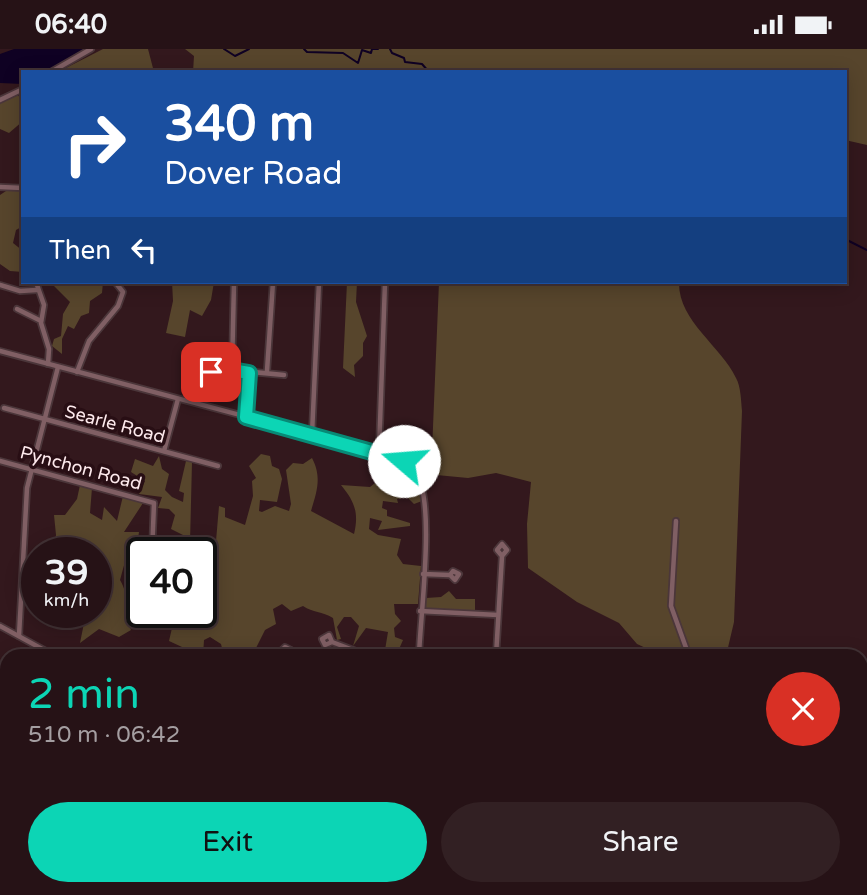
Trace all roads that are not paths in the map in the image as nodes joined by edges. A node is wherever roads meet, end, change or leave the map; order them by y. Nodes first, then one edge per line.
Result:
1 (91, 49) edge
2 (54, 70) edge
3 (21, 92) edge
4 (0, 100) edge
5 (0, 187) edge
6 (21, 188) edge
7 (36, 284) edge
8 (117, 284) edge
9 (234, 284) edge
10 (273, 284) edge
11 (319, 284) edge
12 (385, 284) edge
13 (0, 285) edge
14 (37, 290) junction
15 (17, 309) dead end
16 (41, 321) junction
17 (0, 351) edge
18 (48, 364) junction
19 (58, 367) junction
20 (232, 370) junction
21 (77, 372) junction
22 (211, 372) dead end
23 (267, 372) junction
24 (249, 373) junction
25 (284, 375) dead end
26 (178, 399) junction
27 (4, 408) dead end
28 (246, 417) junction
29 (44, 419) junction
30 (312, 434) junction
31 (164, 451) junction
32 (379, 452) junction
33 (0, 461) edge
34 (218, 467) dead end
35 (31, 469) junction
36 (676, 521) dead end
37 (153, 537) edge
38 (502, 556) dead end
39 (423, 574) junction
40 (450, 575) dead end
41 (421, 611) junction
42 (498, 615) junction
43 (0, 626) edge
44 (19, 636) junction
45 (332, 642) dead end
46 (42, 649) edge
47 (350, 649) edge
48 (419, 649) edge
49 (496, 649) edge
50 (686, 649) edge

1 - 2 street
3 - 4 street
5 - 6 street
7 - 14 street
8 - 21 street
9 - 20 street
10 - 23 street
11 - 30 street
12 - 32 street
13 - 14 street
14 - 16 street
15 - 16 street
16 - 18 street
17 - 18 street
18 - 19 street
19 - 21 street
19 - 29 street
20 - 22 street
20 - 24 street
21 - 26 street
23 - 24 street
23 - 25 street
24 - 28 street
26 - 28 street
26 - 31 street
27 - 29 street, Searle Road
28 - 30 street
29 - 31 street, Searle Road
29 - 35 street
30 - 32 street
31 - 34 street, Searle Road
32 - 39 street
33 - 35 street, Pynchon Road
35 - 37 street, Pynchon Road
35 - 44 street
36 - 50 street
38 - 42 street
39 - 40 street
39 - 41 street
41 - 42 street
41 - 48 street
42 - 49 street
43 - 44 street
44 - 46 street
45 - 47 street

